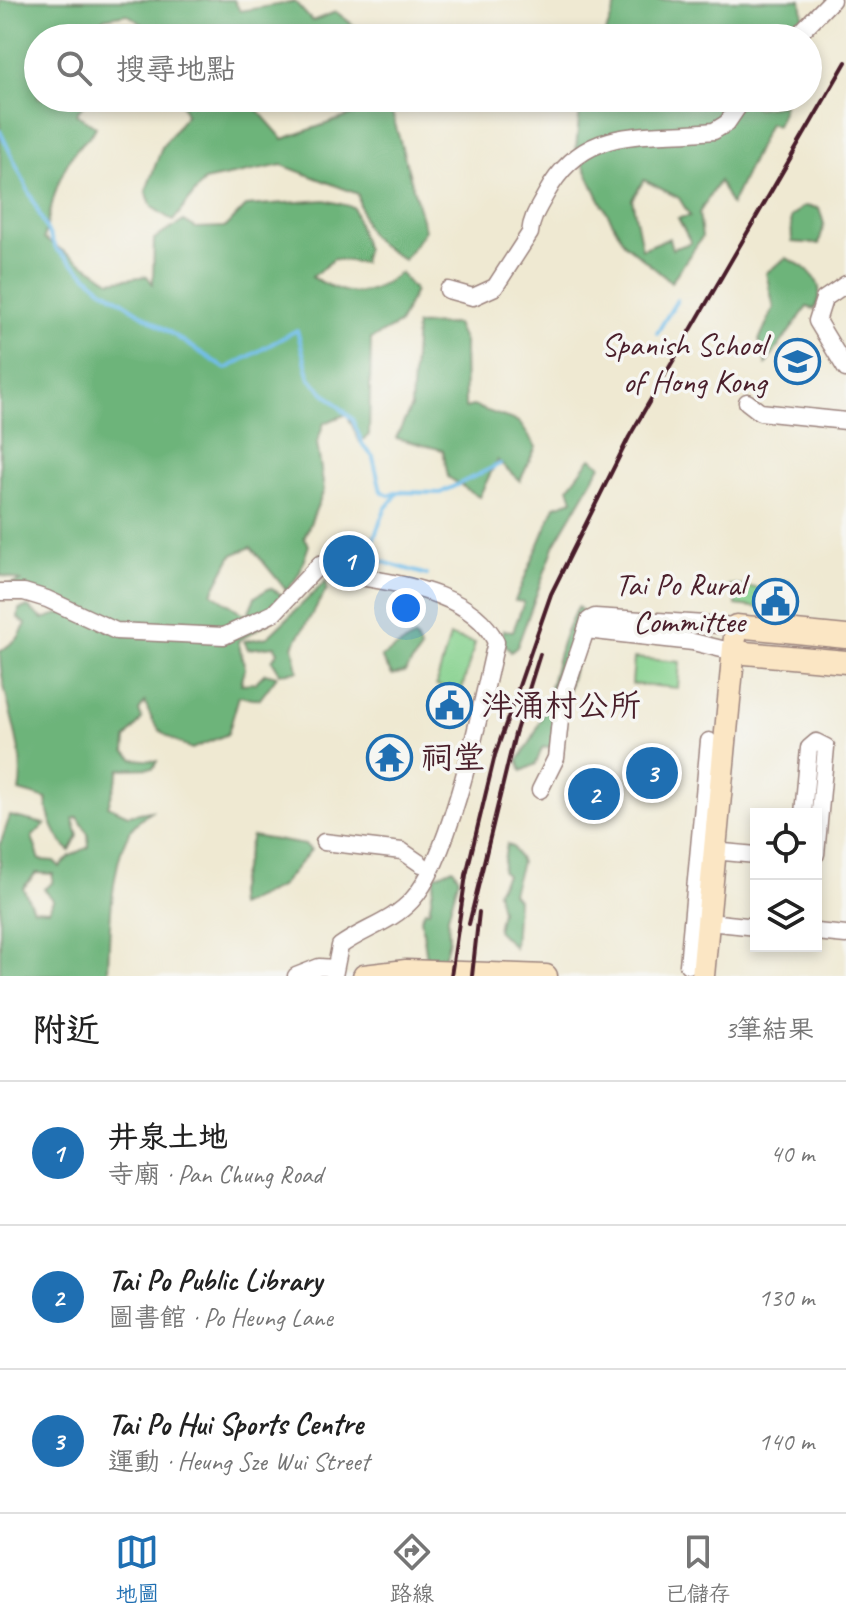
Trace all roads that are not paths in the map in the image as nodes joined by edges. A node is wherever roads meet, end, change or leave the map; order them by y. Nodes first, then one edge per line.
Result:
1 (832, 0) edge
2 (809, 24) edge
3 (734, 112) edge
4 (846, 284) edge
5 (448, 290) dead end
6 (846, 369) edge
7 (747, 402) dead end
8 (846, 421) edge
9 (0, 592) edge
10 (736, 626) junction
11 (586, 630) junction
12 (846, 637) edge
13 (734, 652) junction
14 (846, 662) edge
15 (709, 741) dead end
16 (540, 790) dead end
17 (804, 808) edge
18 (820, 808) edge
19 (324, 842) dead end
20 (713, 851) junction
21 (750, 854) edge
22 (421, 864) dead end
23 (718, 923) dead end
24 (750, 926) edge
25 (822, 933) edge
26 (846, 935) edge
27 (698, 971) edge
28 (334, 972) edge
29 (296, 976) edge
30 (364, 976) edge
31 (546, 976) edge

1 - 2 street
3 - 5 street
4 - 6 street
7 - 8 street
9 - 28 street
10 - 11 street
10 - 12 main road
10 - 13 main road
11 - 13 street
11 - 16 street
13 - 14 main road
13 - 20 main road
15 - 27 street
17 - 18 street
19 - 22 street
20 - 21 street
20 - 27 main road
23 - 24 street
25 - 26 street
28 - 29 street
30 - 31 main road

